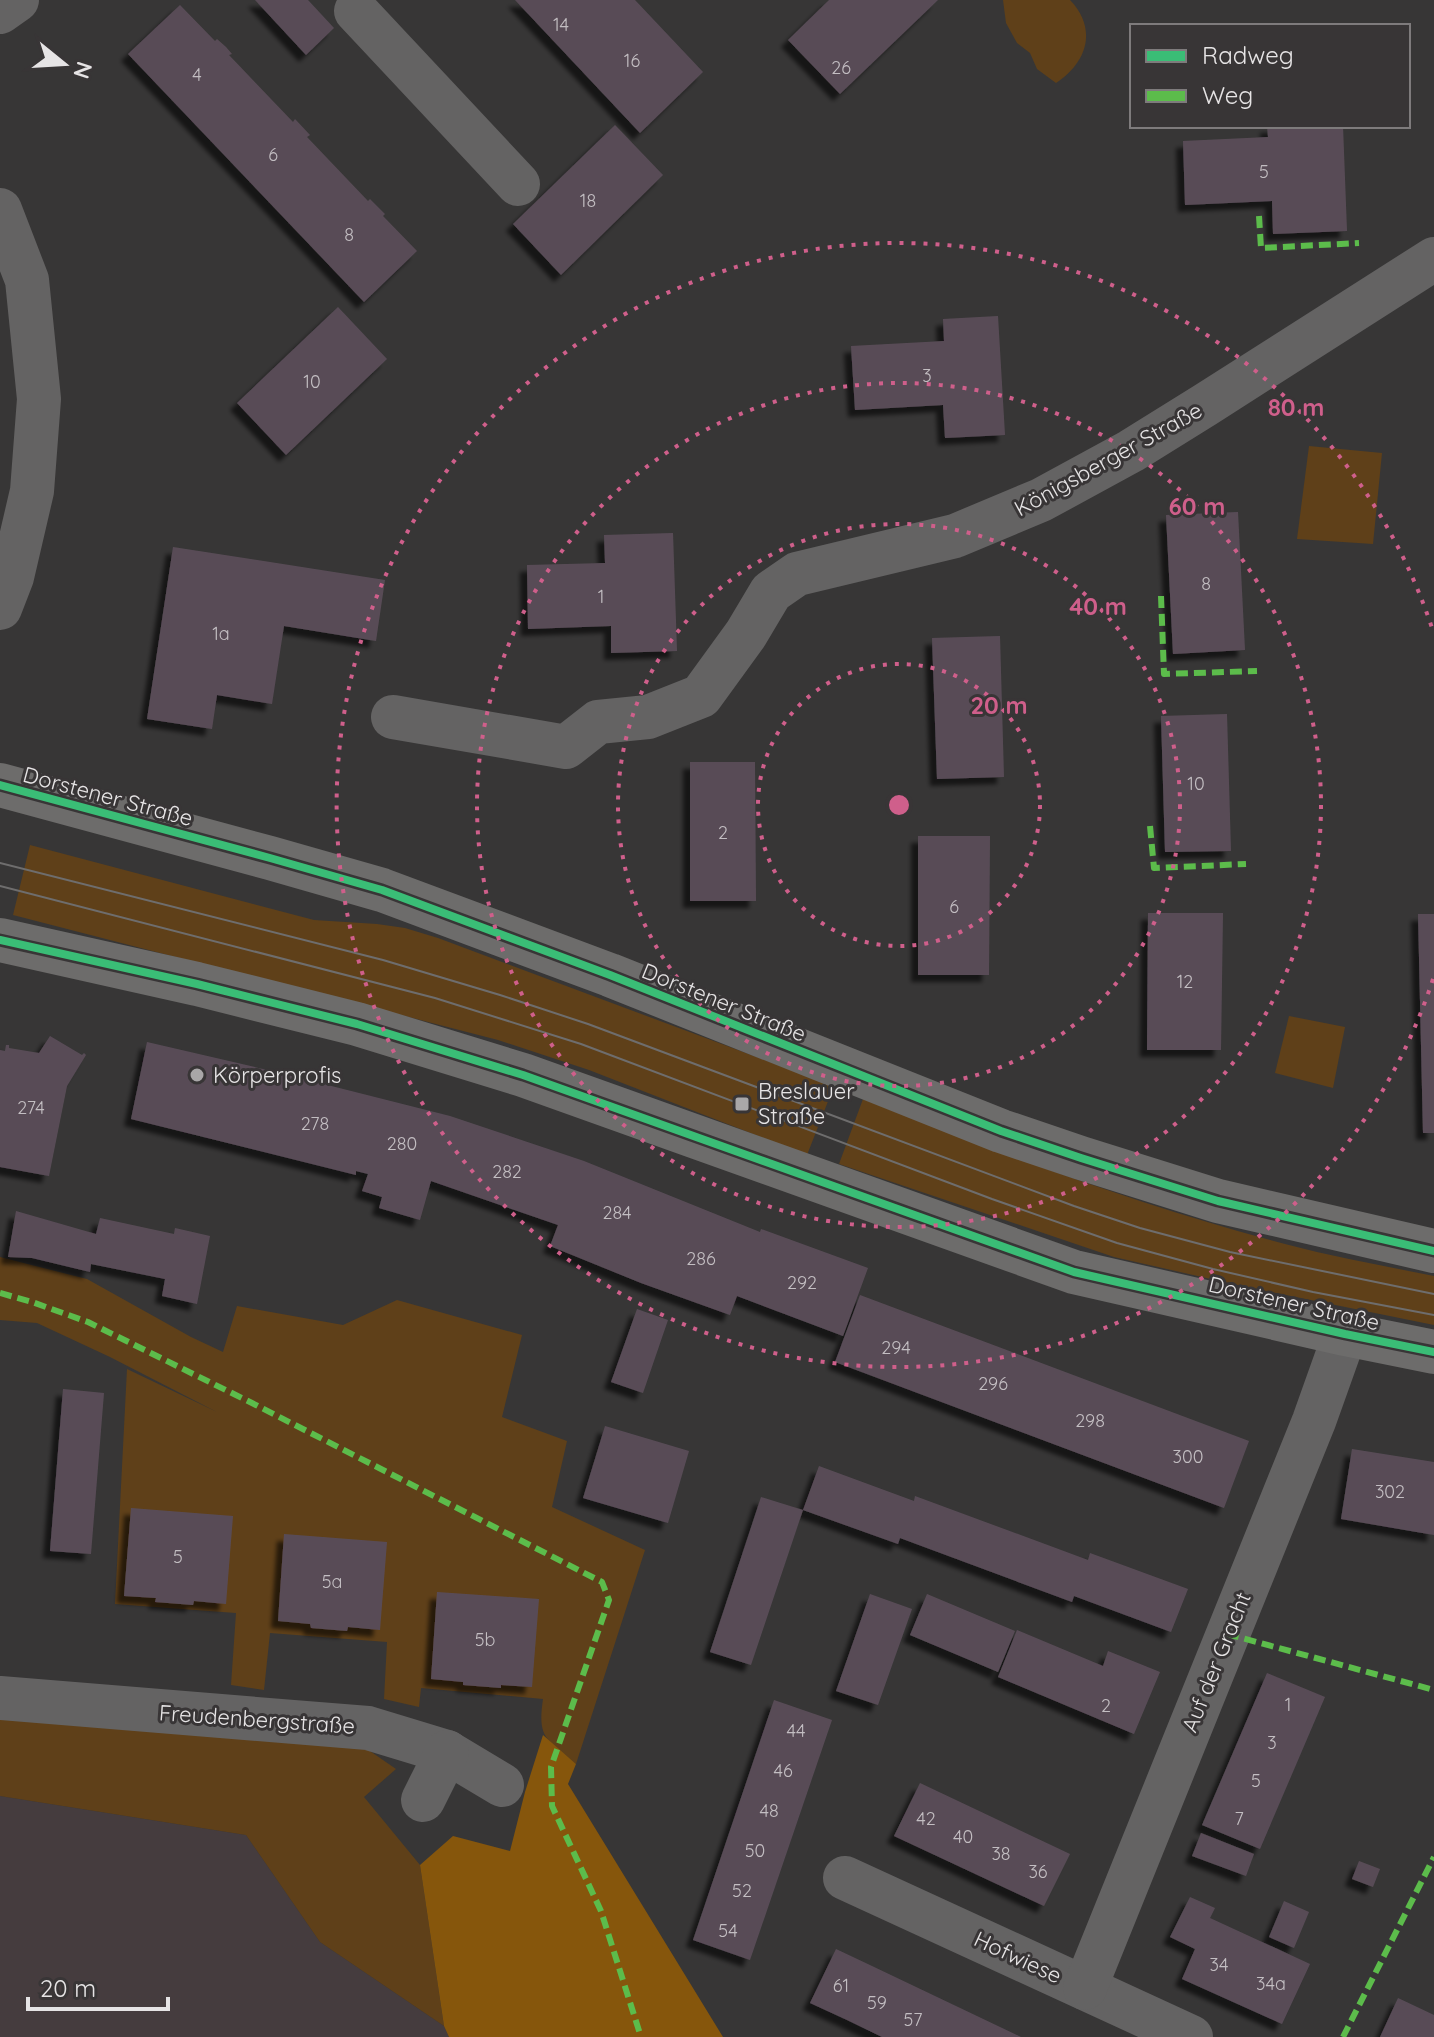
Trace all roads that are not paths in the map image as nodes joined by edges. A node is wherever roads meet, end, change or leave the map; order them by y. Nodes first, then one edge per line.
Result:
1 (17, 0) edge
2 (356, 11) dead end
3 (0, 12) edge
4 (518, 184) dead end
5 (0, 210) edge
6 (1434, 259) edge
7 (0, 608) edge
8 (393, 717) dead end
9 (0, 785) edge
10 (0, 940) edge
11 (1434, 1251) edge
12 (1345, 1334) junction
13 (1434, 1352) edge
14 (0, 1698) edge
15 (447, 1752) junction
16 (502, 1785) dead end
17 (423, 1800) dead end
18 (845, 1878) dead end
19 (1085, 1988) junction
20 (1191, 2037) edge

1 - 3 street
2 - 4 street
5 - 7 street
6 - 8 street, Königsberger Straße
9 - 11 main road, Dorstener Straße
10 - 12 main road, Dorstener Straße
12 - 13 main road, Dorstener Straße
12 - 19 street, Auf der Gracht
14 - 15 street, Freudenbergstraße
15 - 16 street, Freudenbergstraße
15 - 17 street
18 - 19 street, Hofwiese
19 - 20 street, Hofwiese

